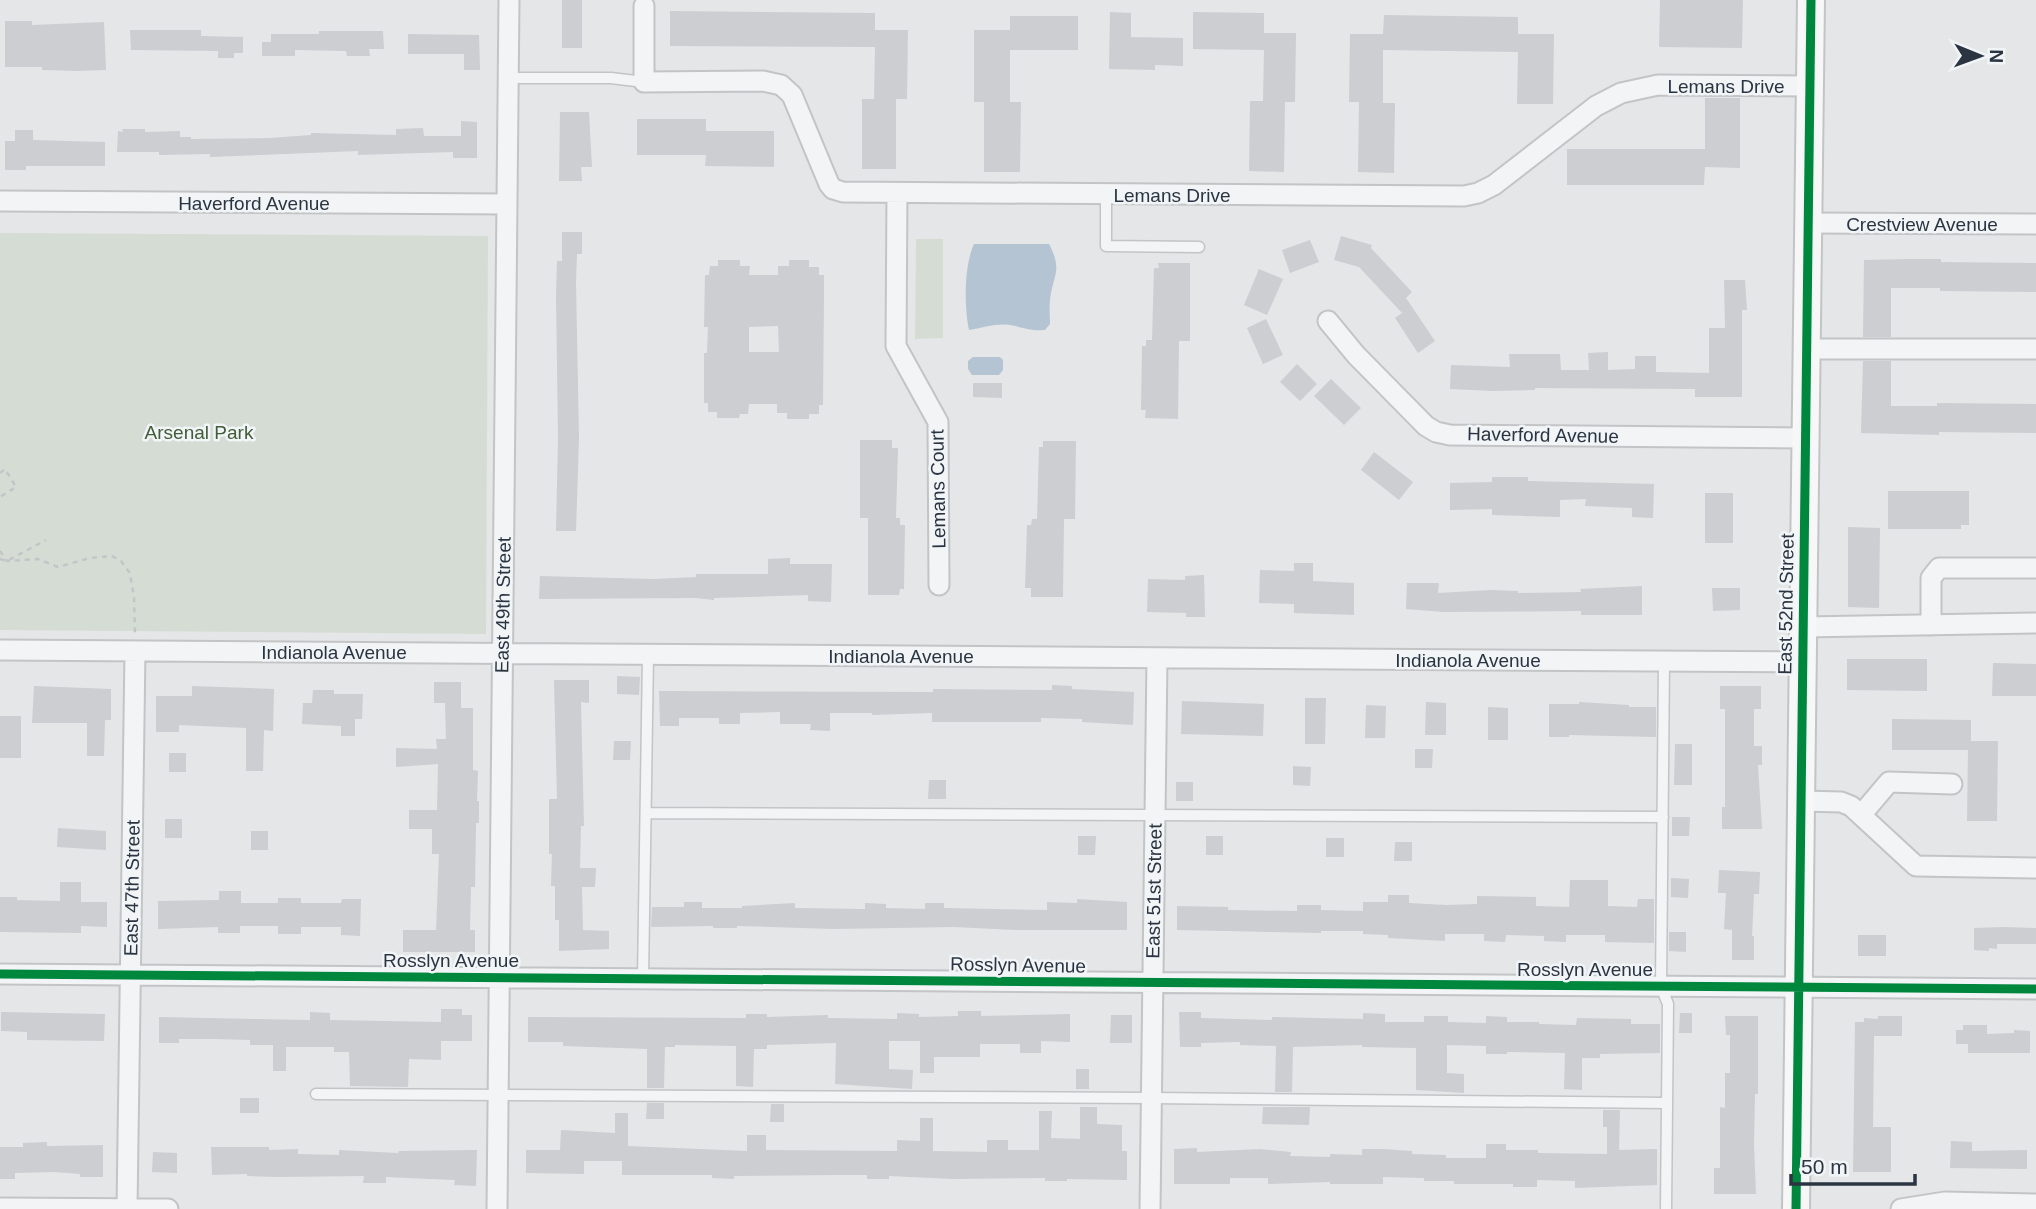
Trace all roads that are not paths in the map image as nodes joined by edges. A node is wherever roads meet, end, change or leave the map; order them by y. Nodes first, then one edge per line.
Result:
1 (509, 0) edge
2 (1811, 0) edge
3 (644, 6) dead end
4 (508, 78) junction
5 (644, 82) junction
6 (1810, 86) junction
7 (897, 193) junction
8 (1106, 194) junction
9 (0, 201) edge
10 (507, 204) junction
11 (1808, 223) junction
12 (2036, 224) edge
13 (1199, 247) dead end
14 (1328, 321) dead end
15 (1808, 349) junction
16 (2036, 349) edge
17 (1806, 438) junction
18 (2036, 568) edge
19 (939, 584) dead end
20 (2036, 623) edge
21 (1931, 625) junction
22 (1804, 627) junction
23 (0, 650) edge
24 (135, 651) junction
25 (503, 653) junction
26 (648, 654) junction
27 (1157, 658) junction
28 (1664, 661) junction
29 (1803, 662) junction
30 (1952, 784) dead end
31 (1802, 801) junction
32 (646, 813) junction
33 (1861, 815) junction
34 (1155, 816) junction
35 (1663, 817) junction
36 (2036, 868) edge
37 (0, 974) edge
38 (131, 975) junction
39 (499, 978) junction
40 (643, 979) junction
41 (1153, 984) junction
42 (1661, 987) junction
43 (1800, 987) junction
44 (2036, 989) edge
45 (316, 1094) dead end
46 (498, 1095) junction
47 (1152, 1098) junction
48 (1667, 1103) junction
49 (2036, 1204) edge
50 (0, 1208) edge
51 (128, 1209) edge
52 (168, 1209) edge
53 (497, 1209) edge
54 (1150, 1209) edge
55 (1665, 1209) edge
56 (1796, 1209) edge
57 (1901, 1209) edge

1 - 4 street, East 49th Street
2 - 6 street, East 52nd Street
3 - 5 street
4 - 5 lane
4 - 10 street, East 49th Street
5 - 7 street, Lemans Drive
6 - 8 street, Lemans Drive
6 - 11 street, East 52nd Street
7 - 8 street, Lemans Drive
7 - 19 street, Lemans Court
8 - 13 lane
9 - 10 street, Haverford Avenue
10 - 25 street, East 49th Street
11 - 12 street, Crestview Avenue
11 - 15 street, East 52nd Street
14 - 17 street, Haverford Avenue
15 - 16 street
15 - 17 street, East 52nd Street
17 - 22 street, East 52nd Street
18 - 21 street
20 - 21 street
21 - 22 street
22 - 29 street, East 52nd Street
23 - 24 street, Indianola Avenue
24 - 25 street, Indianola Avenue
24 - 38 street, East 47th Street
25 - 26 street, Indianola Avenue
25 - 39 street, East 49th Street
26 - 27 street, Indianola Avenue
26 - 32 lane
27 - 28 street, Indianola Avenue
27 - 34 street, East 51st Street
28 - 29 street, Indianola Avenue
28 - 35 lane
29 - 31 street, East 52nd Street
30 - 33 street
31 - 33 street
31 - 43 street, East 52nd Street
32 - 34 lane
32 - 40 lane
33 - 36 street
34 - 35 lane
34 - 41 street, East 51st Street
35 - 42 lane
37 - 38 street, Rosslyn Avenue
38 - 39 street, Rosslyn Avenue
38 - 51 street, East 47th Street
39 - 40 street, Rosslyn Avenue
39 - 46 street, East 49th Street
40 - 41 street, Rosslyn Avenue
41 - 42 street, Rosslyn Avenue
41 - 47 street, East 51st Street
42 - 43 street, Rosslyn Avenue
42 - 48 lane
43 - 44 street, Rosslyn Avenue
43 - 56 street, East 52nd Street
45 - 46 lane
46 - 47 lane
46 - 53 street, East 49th Street
47 - 48 lane
47 - 54 street, East 51st Street
48 - 55 lane
49 - 57 street
50 - 51 street
51 - 52 street

